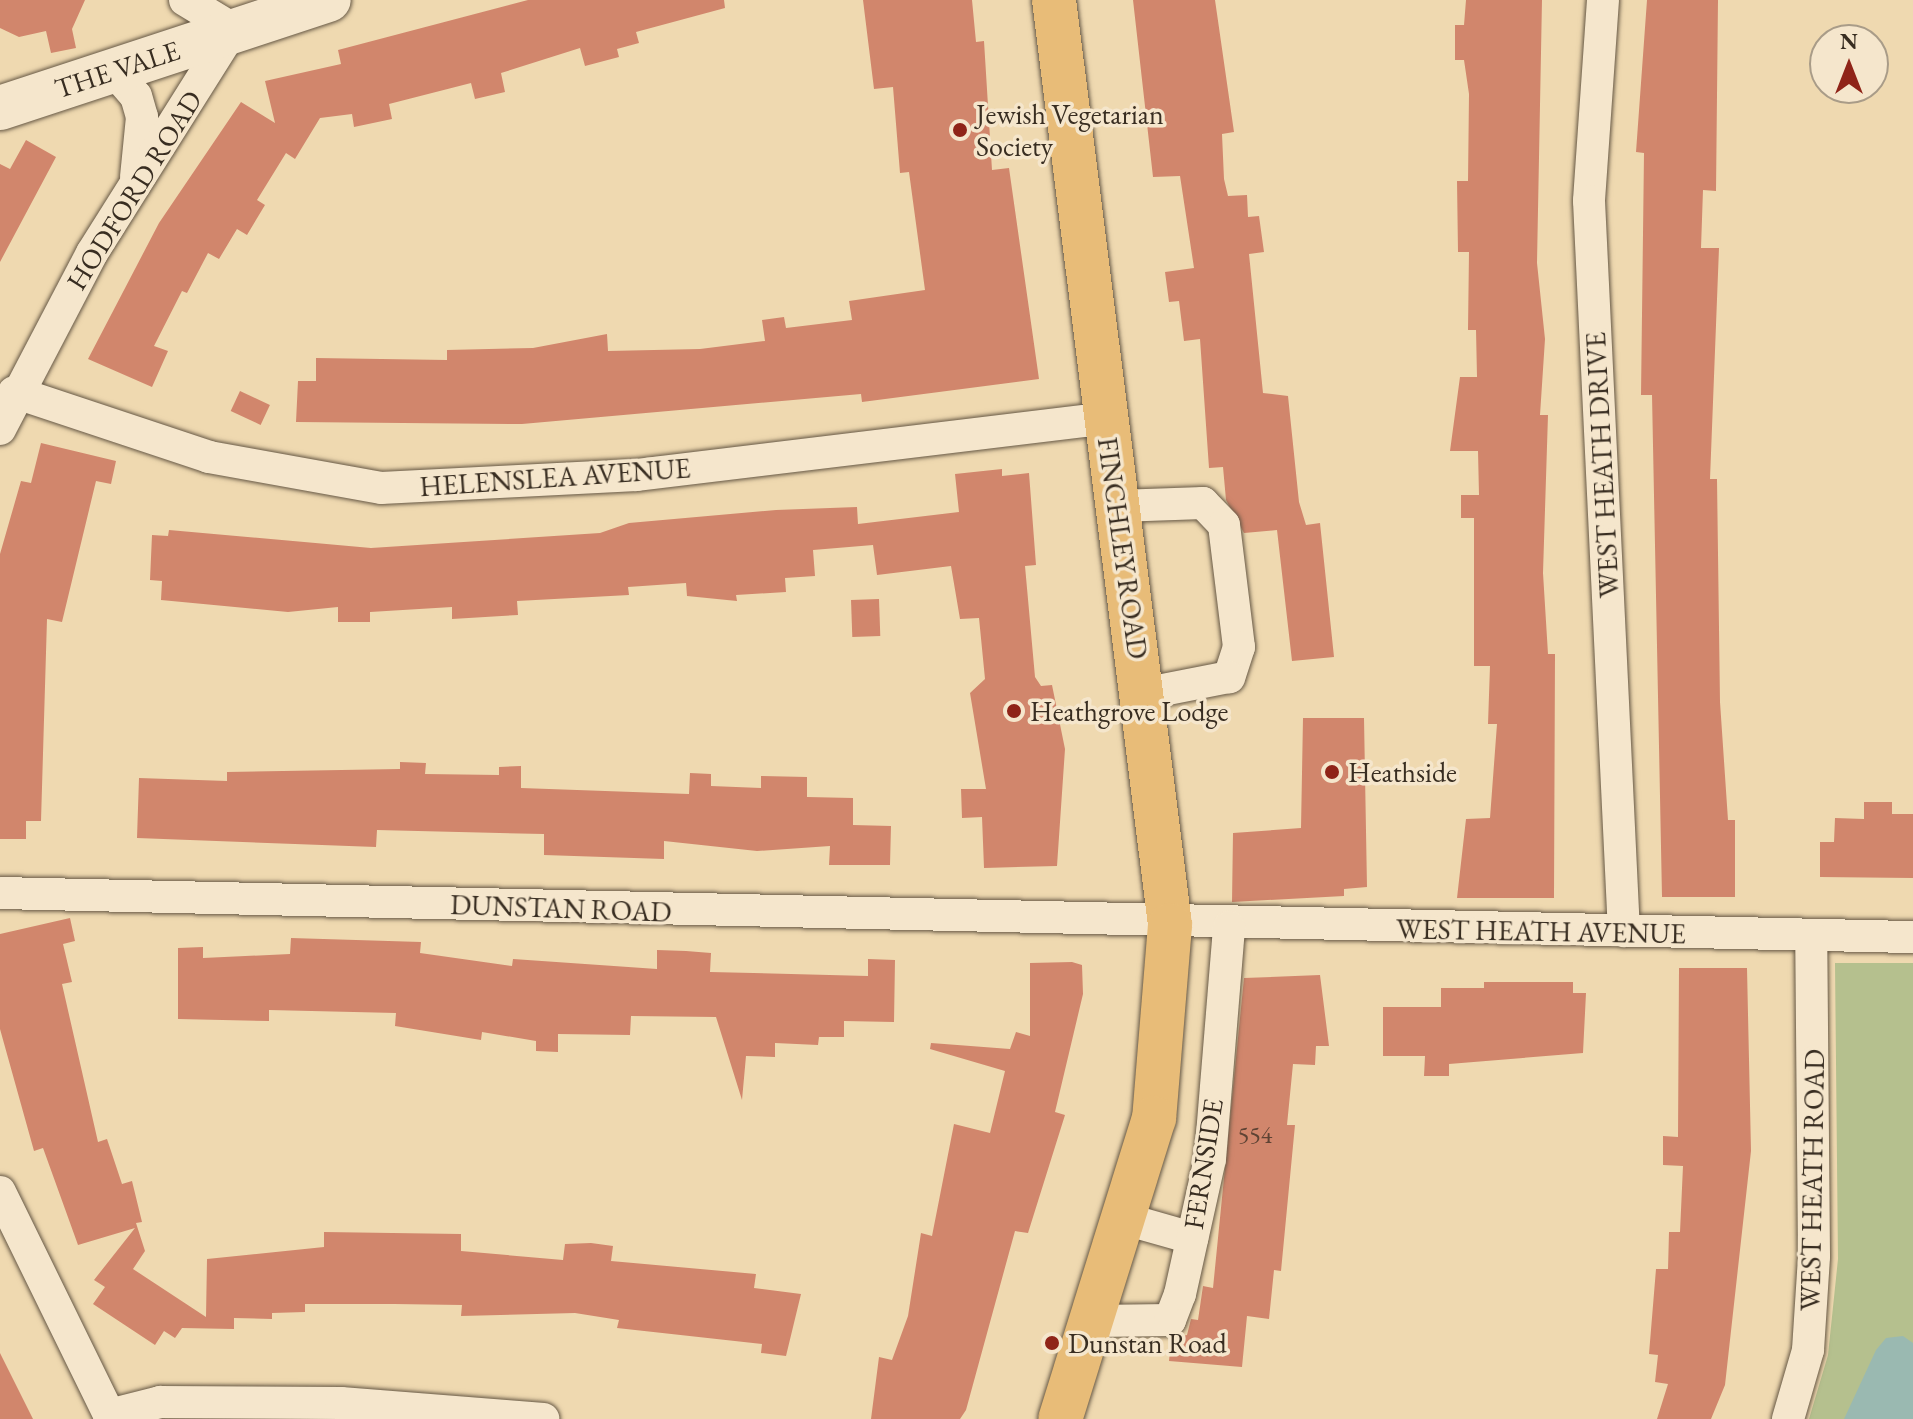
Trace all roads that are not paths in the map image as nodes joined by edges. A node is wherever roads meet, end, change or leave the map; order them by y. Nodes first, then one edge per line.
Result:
1 (185, 0) edge
2 (1054, 0) edge
3 (1603, 0) edge
4 (315, 2) edge
5 (233, 29) junction
6 (114, 71) junction
7 (0, 108) edge
8 (134, 188) junction
9 (14, 392) junction
10 (1105, 418) junction
11 (0, 429) edge
12 (1118, 506) junction
13 (1142, 694) junction
14 (0, 893) edge
15 (1170, 925) junction
16 (1229, 927) junction
17 (1624, 931) junction
18 (1811, 937) junction
19 (1913, 937) edge
20 (0, 1192) edge
21 (1125, 1219) junction
22 (1192, 1238) junction
23 (1093, 1321) junction
24 (110, 1417) edge
25 (543, 1419) edge
26 (1060, 1419) edge
27 (1788, 1419) edge

1 - 5 street
2 - 10 main road, FINCHLEY ROAD
3 - 17 street, WEST HEATH DRIVE
4 - 5 street
5 - 6 street, THE VALE
5 - 8 street, HODFORD ROAD
6 - 7 street, THE VALE
6 - 8 street
8 - 9 street, HODFORD ROAD
9 - 10 street, HELENSLEA AVENUE
9 - 11 street, HODFORD ROAD
10 - 12 main road, FINCHLEY ROAD
12 - 13 main road, FINCHLEY ROAD
12 - 13 street
13 - 15 main road, FINCHLEY ROAD
14 - 15 street, DUNSTAN ROAD
15 - 16 street, WEST HEATH AVENUE
15 - 21 main road, FINCHLEY ROAD
16 - 17 street, WEST HEATH AVENUE
16 - 22 street, FERNSIDE
17 - 18 street, WEST HEATH AVENUE
18 - 19 street, WEST HEATH AVENUE
18 - 27 street, WEST HEATH ROAD
20 - 24 street
21 - 22 street
21 - 23 main road, FINCHLEY ROAD
22 - 23 street, FERNSIDE
23 - 26 main road, FINCHLEY ROAD
24 - 25 street

